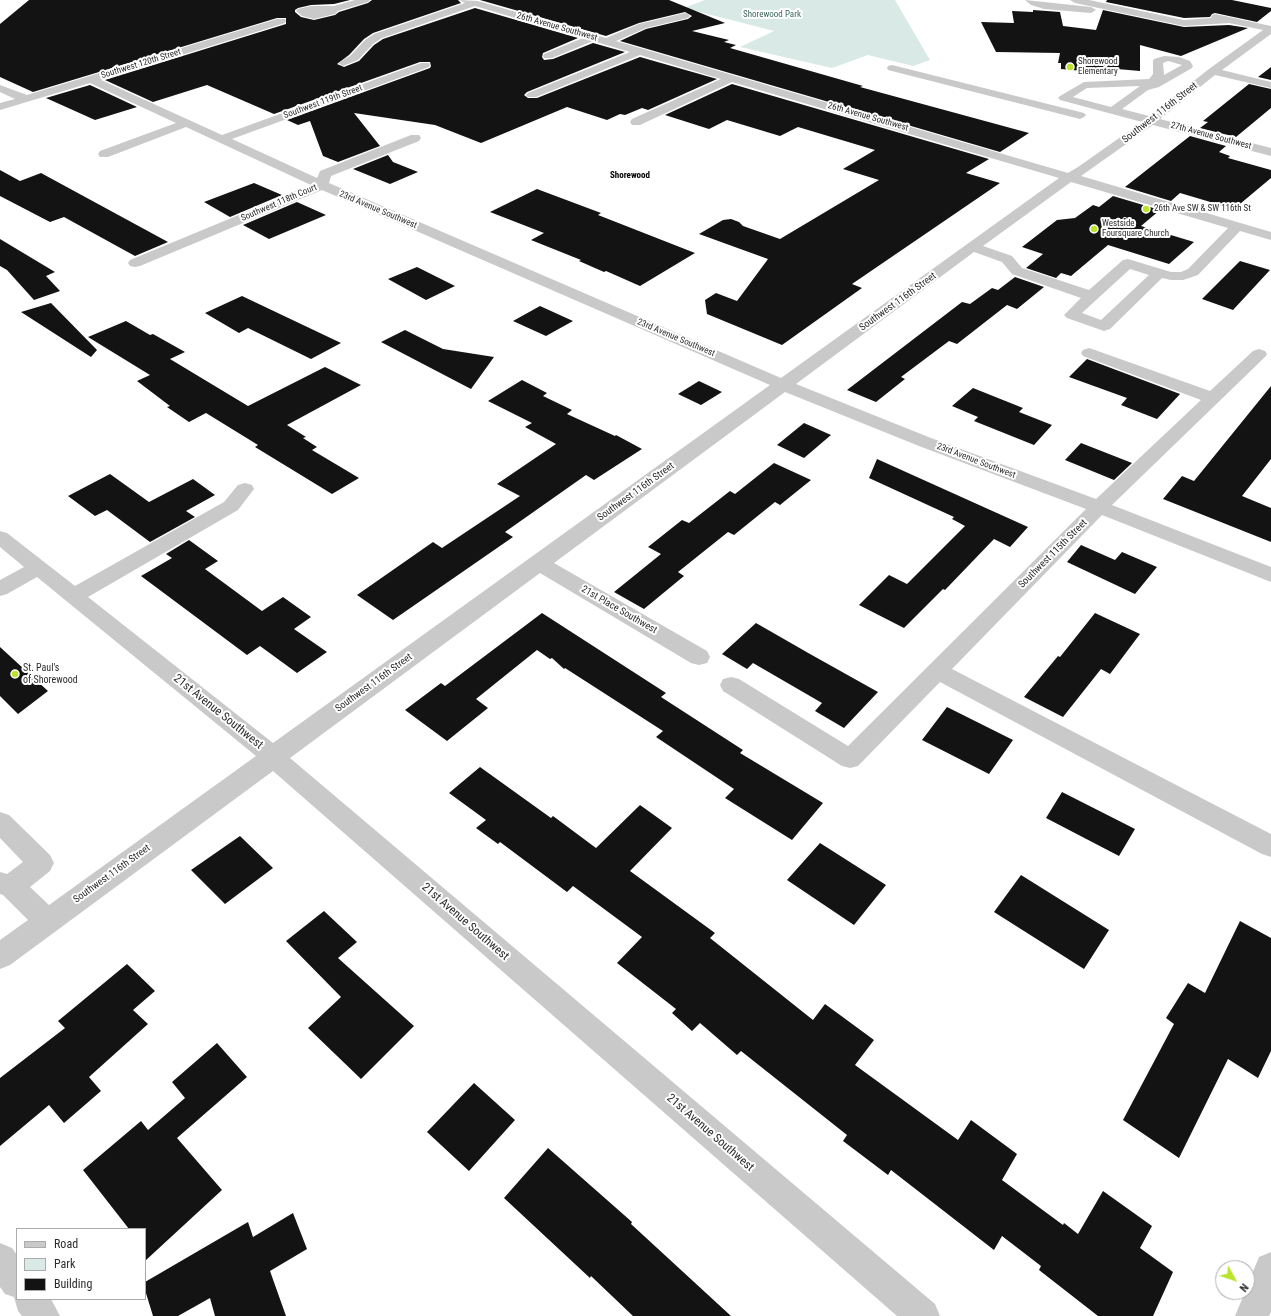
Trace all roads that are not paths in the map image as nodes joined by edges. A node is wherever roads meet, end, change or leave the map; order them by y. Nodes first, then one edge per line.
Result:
1 (365, 0) edge
2 (1030, 0) edge
3 (1075, 0) edge
4 (469, 2) edge
5 (334, 9) dead end
6 (1134, 12) junction
7 (1194, 12) dead end
8 (685, 16) dead end
9 (1230, 20) junction
10 (281, 21) dead end
11 (1271, 29) edge
12 (594, 38) junction
13 (608, 41) junction
14 (641, 51) junction
15 (548, 56) dead end
16 (343, 63) dead end
17 (425, 65) dead end
18 (892, 68) dead end
19 (1213, 71) junction
20 (732, 78) junction
21 (90, 80) junction
22 (1271, 85) edge
23 (0, 88) edge
24 (532, 95) dead end
25 (26, 99) junction
26 (0, 107) edge
27 (1112, 111) junction
28 (1089, 118) dead end
29 (1152, 121) junction
30 (636, 122) dead end
31 (187, 123) junction
32 (1127, 127) dead end
33 (1139, 130) junction
34 (415, 138) dead end
35 (221, 139) junction
36 (1271, 152) edge
37 (104, 154) dead end
38 (1069, 176) junction
39 (322, 185) junction
40 (1238, 226) junction
41 (1271, 236) edge
42 (972, 248) junction
43 (135, 263) dead end
44 (1160, 273) junction
45 (1091, 296) junction
46 (1089, 353) dead end
47 (1259, 354) dead end
48 (784, 385) junction
49 (1213, 398) junction
50 (245, 489) dead end
51 (1099, 507) junction
52 (0, 537) edge
53 (539, 563) junction
54 (38, 568) junction
55 (1271, 575) edge
56 (0, 589) edge
57 (74, 596) junction
58 (699, 657) dead end
59 (937, 672) junction
60 (731, 685) dead end
61 (272, 756) junction
62 (0, 822) edge
63 (1271, 846) edge
64 (5, 884) edge
65 (47, 921) junction
66 (0, 956) edge
67 (0, 1260) edge
68 (1271, 1269) edge
69 (16, 1281) edge
70 (31, 1300) edge
71 (43, 1316) edge
72 (922, 1316) edge
73 (1252, 1316) edge

1 - 5 street
2 - 6 street
3 - 6 street
4 - 12 street, 26th Avenue Southwest
4 - 16 street
6 - 9 street
7 - 9 street
8 - 13 street
9 - 11 street
10 - 21 street, Southwest 120th Street
11 - 19 street, Southwest 116th Street
12 - 13 street, 26th Avenue Southwest
12 - 15 street
13 - 14 street, 26th Avenue Southwest
14 - 20 street, 26th Avenue Southwest
14 - 24 street
17 - 35 street, Southwest 119th Street
18 - 28 street
19 - 22 street
19 - 29 street, Southwest 116th Street
20 - 30 street
20 - 38 street, 26th Avenue Southwest
21 - 25 street, Southwest 120th Street
21 - 31 street, 23rd Avenue Southwest
23 - 25 street
25 - 26 street, Southwest 120th Street
27 - 27 street, 27th Avenue Southwest
27 - 29 street, 27th Avenue Southwest
29 - 33 street, Southwest 116th Street
29 - 36 street, 27th Avenue Southwest
31 - 35 street, 23rd Avenue Southwest
31 - 37 street
32 - 33 street
33 - 38 street, Southwest 116th Street
34 - 39 street, Southwest 118th Court
35 - 39 street, 23rd Avenue Southwest
38 - 40 street, 26th Avenue Southwest
38 - 42 street, Southwest 116th Street
39 - 43 street, Southwest 118th Court
39 - 48 street, 23rd Avenue Southwest
40 - 41 street, 26th Avenue Southwest
40 - 44 street
42 - 45 street
42 - 48 street, Southwest 116th Street
44 - 45 street
44 - 45 street
46 - 49 street
47 - 49 street, Southwest 115th Street
48 - 51 street, 23rd Avenue Southwest
48 - 53 street, Southwest 116th Street
49 - 51 street, Southwest 115th Street
50 - 57 street
51 - 55 street, 23rd Avenue Southwest
51 - 59 street, Southwest 115th Street
52 - 54 street, 21st Avenue Southwest
53 - 58 street, 21st Place Southwest
53 - 61 street, Southwest 116th Street
54 - 56 street
54 - 57 street, 21st Avenue Southwest
57 - 61 street, 21st Avenue Southwest
59 - 60 street, Southwest 115th Street
59 - 63 street
61 - 65 street, Southwest 116th Street
61 - 72 street, 21st Avenue Southwest
62 - 64 street
64 - 65 street
65 - 66 street, Southwest 116th Street
67 - 69 street
68 - 73 street
70 - 71 street

